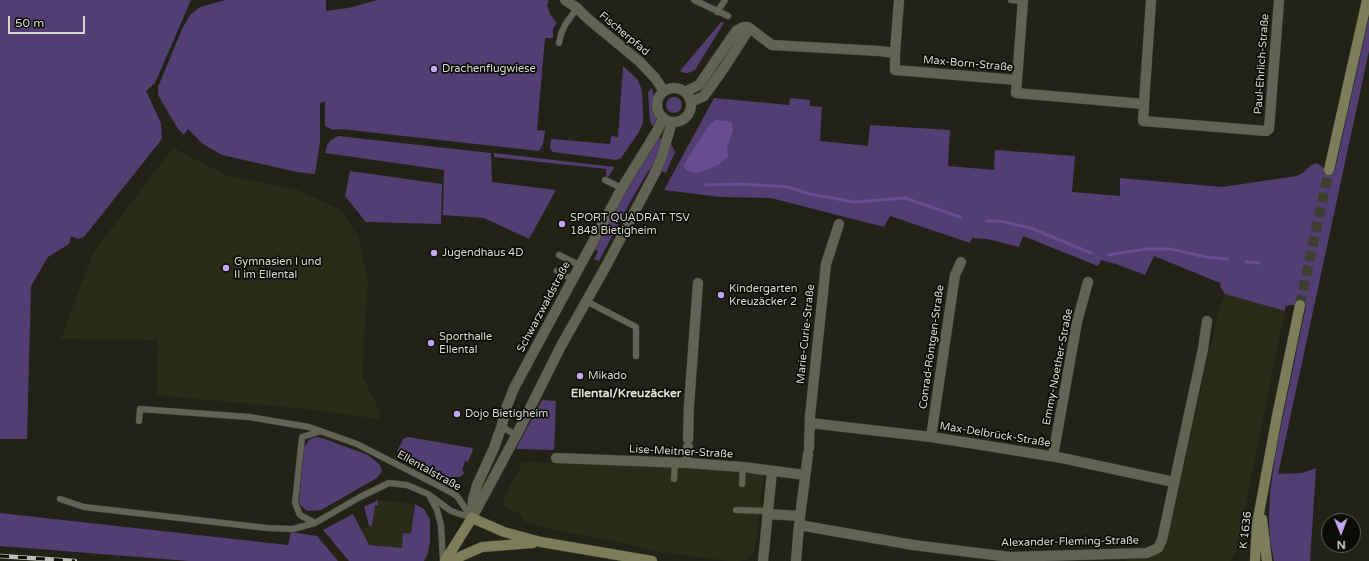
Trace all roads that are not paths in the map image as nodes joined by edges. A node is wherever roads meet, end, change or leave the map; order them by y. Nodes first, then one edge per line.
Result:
1 (565, 0) edge
2 (694, 0) edge
3 (725, 0) edge
4 (899, 0) edge
5 (1011, 0) edge
6 (1023, 0) edge
7 (1151, 0) edge
8 (1279, 0) edge
9 (1367, 0) edge
10 (579, 4) edge
11 (717, 12) junction
12 (728, 16) dead end
13 (749, 29) junction
14 (559, 43) dead end
15 (895, 54) junction
16 (1017, 80) junction
17 (664, 90) junction
18 (685, 92) junction
19 (691, 102) junction
20 (1144, 104) junction
21 (667, 120) junction
22 (1329, 170) tunnel mouth
23 (606, 180) dead end
24 (622, 188) junction
25 (839, 224) dead end
26 (559, 255) dead end
27 (962, 262) dead end
28 (581, 266) junction
29 (557, 272) dead end
30 (573, 280) junction
31 (1088, 282) dead end
32 (698, 283) dead end
33 (586, 301) junction
34 (1300, 305) tunnel mouth
35 (1207, 321) dead end
36 (636, 356) dead end
37 (139, 421) dead end
38 (810, 423) junction
39 (502, 425) junction
40 (321, 431) junction
41 (518, 432) junction
42 (931, 437) junction
43 (1053, 456) junction
44 (556, 458) dead end
45 (675, 463) junction
46 (687, 463) junction
47 (743, 467) junction
48 (772, 471) junction
49 (806, 475) junction
50 (674, 480) dead end
51 (1174, 482) junction
52 (742, 484) dead end
53 (428, 494) junction
54 (60, 500) dead end
55 (1261, 507) junction
56 (736, 510) dead end
57 (767, 512) junction
58 (472, 518) junction
59 (799, 521) junction
60 (315, 523) junction
61 (542, 542) junction
62 (444, 561) edge
63 (450, 561) edge
64 (652, 561) edge
65 (763, 561) edge
66 (796, 561) edge
67 (1255, 561) edge
68 (1266, 561) edge

1 - 10 street, Fischerpfad
2 - 11 lane
3 - 11 lane
4 - 15 street
5 - 6 lane
6 - 16 street
7 - 20 street
8 - 20 street, Paul-Ehrlich-Straße
9 - 22 main road
10 - 14 lane
10 - 17 street, Fischerpfad
11 - 12 lane
13 - 15 street
13 - 18 street
13 - 19 street
15 - 16 street, Max-Born-Straße
16 - 20 street, Max-Born-Straße
17 - 18 street
17 - 21 street
18 - 19 street
19 - 21 street
21 - 24 street, Schwarzwaldstraße
21 - 33 street, Schwarzwaldstraße
23 - 24 lane
24 - 28 street, Schwarzwaldstraße
25 - 38 street, Marie-Curie-Straße
26 - 28 lane
27 - 42 street, Conrad-Röntgen-Straße
28 - 30 street, Schwarzwaldstraße
29 - 30 lane
30 - 39 street, Schwarzwaldstraße
31 - 43 street, Emmy-Noether-Straße
32 - 46 street
33 - 36 lane
33 - 41 street, Schwarzwaldstraße
34 - 55 main road, K 1636
35 - 51 street, Alexander-Fleming-Straße
37 - 40 lane, Ellentalstraße
38 - 42 street, Max-Delbrück-Straße
38 - 49 street, Marie-Curie-Straße
39 - 41 lane
39 - 58 street, Schwarzwaldstraße
40 - 58 lane, Ellentalstraße
40 - 60 lane
41 - 58 street, Schwarzwaldstraße
42 - 43 street, Max-Delbrück-Straße
43 - 51 street, Max-Delbrück-Straße
44 - 45 street, Lise-Meitner-Straße
45 - 46 street, Lise-Meitner-Straße
45 - 50 lane
46 - 47 street, Lise-Meitner-Straße
47 - 48 street, Lise-Meitner-Straße
47 - 52 lane
48 - 49 street, Lise-Meitner-Straße
48 - 57 street
49 - 59 street, Marie-Curie-Straße
51 - 59 street, Alexander-Fleming-Straße
53 - 58 lane, Ellentalstraße
53 - 60 lane, Ellentalstraße
53 - 62 lane
54 - 60 lane, Ellentalstraße
55 - 67 main road, K 1636
55 - 68 main road, K 1636
56 - 57 lane
57 - 59 street, Alexander-Fleming-Straße
57 - 65 street
58 - 61 main road
58 - 62 main road, Schwarzwaldstraße
59 - 66 street, Marie-Curie-Straße
61 - 63 main road
61 - 64 main road

